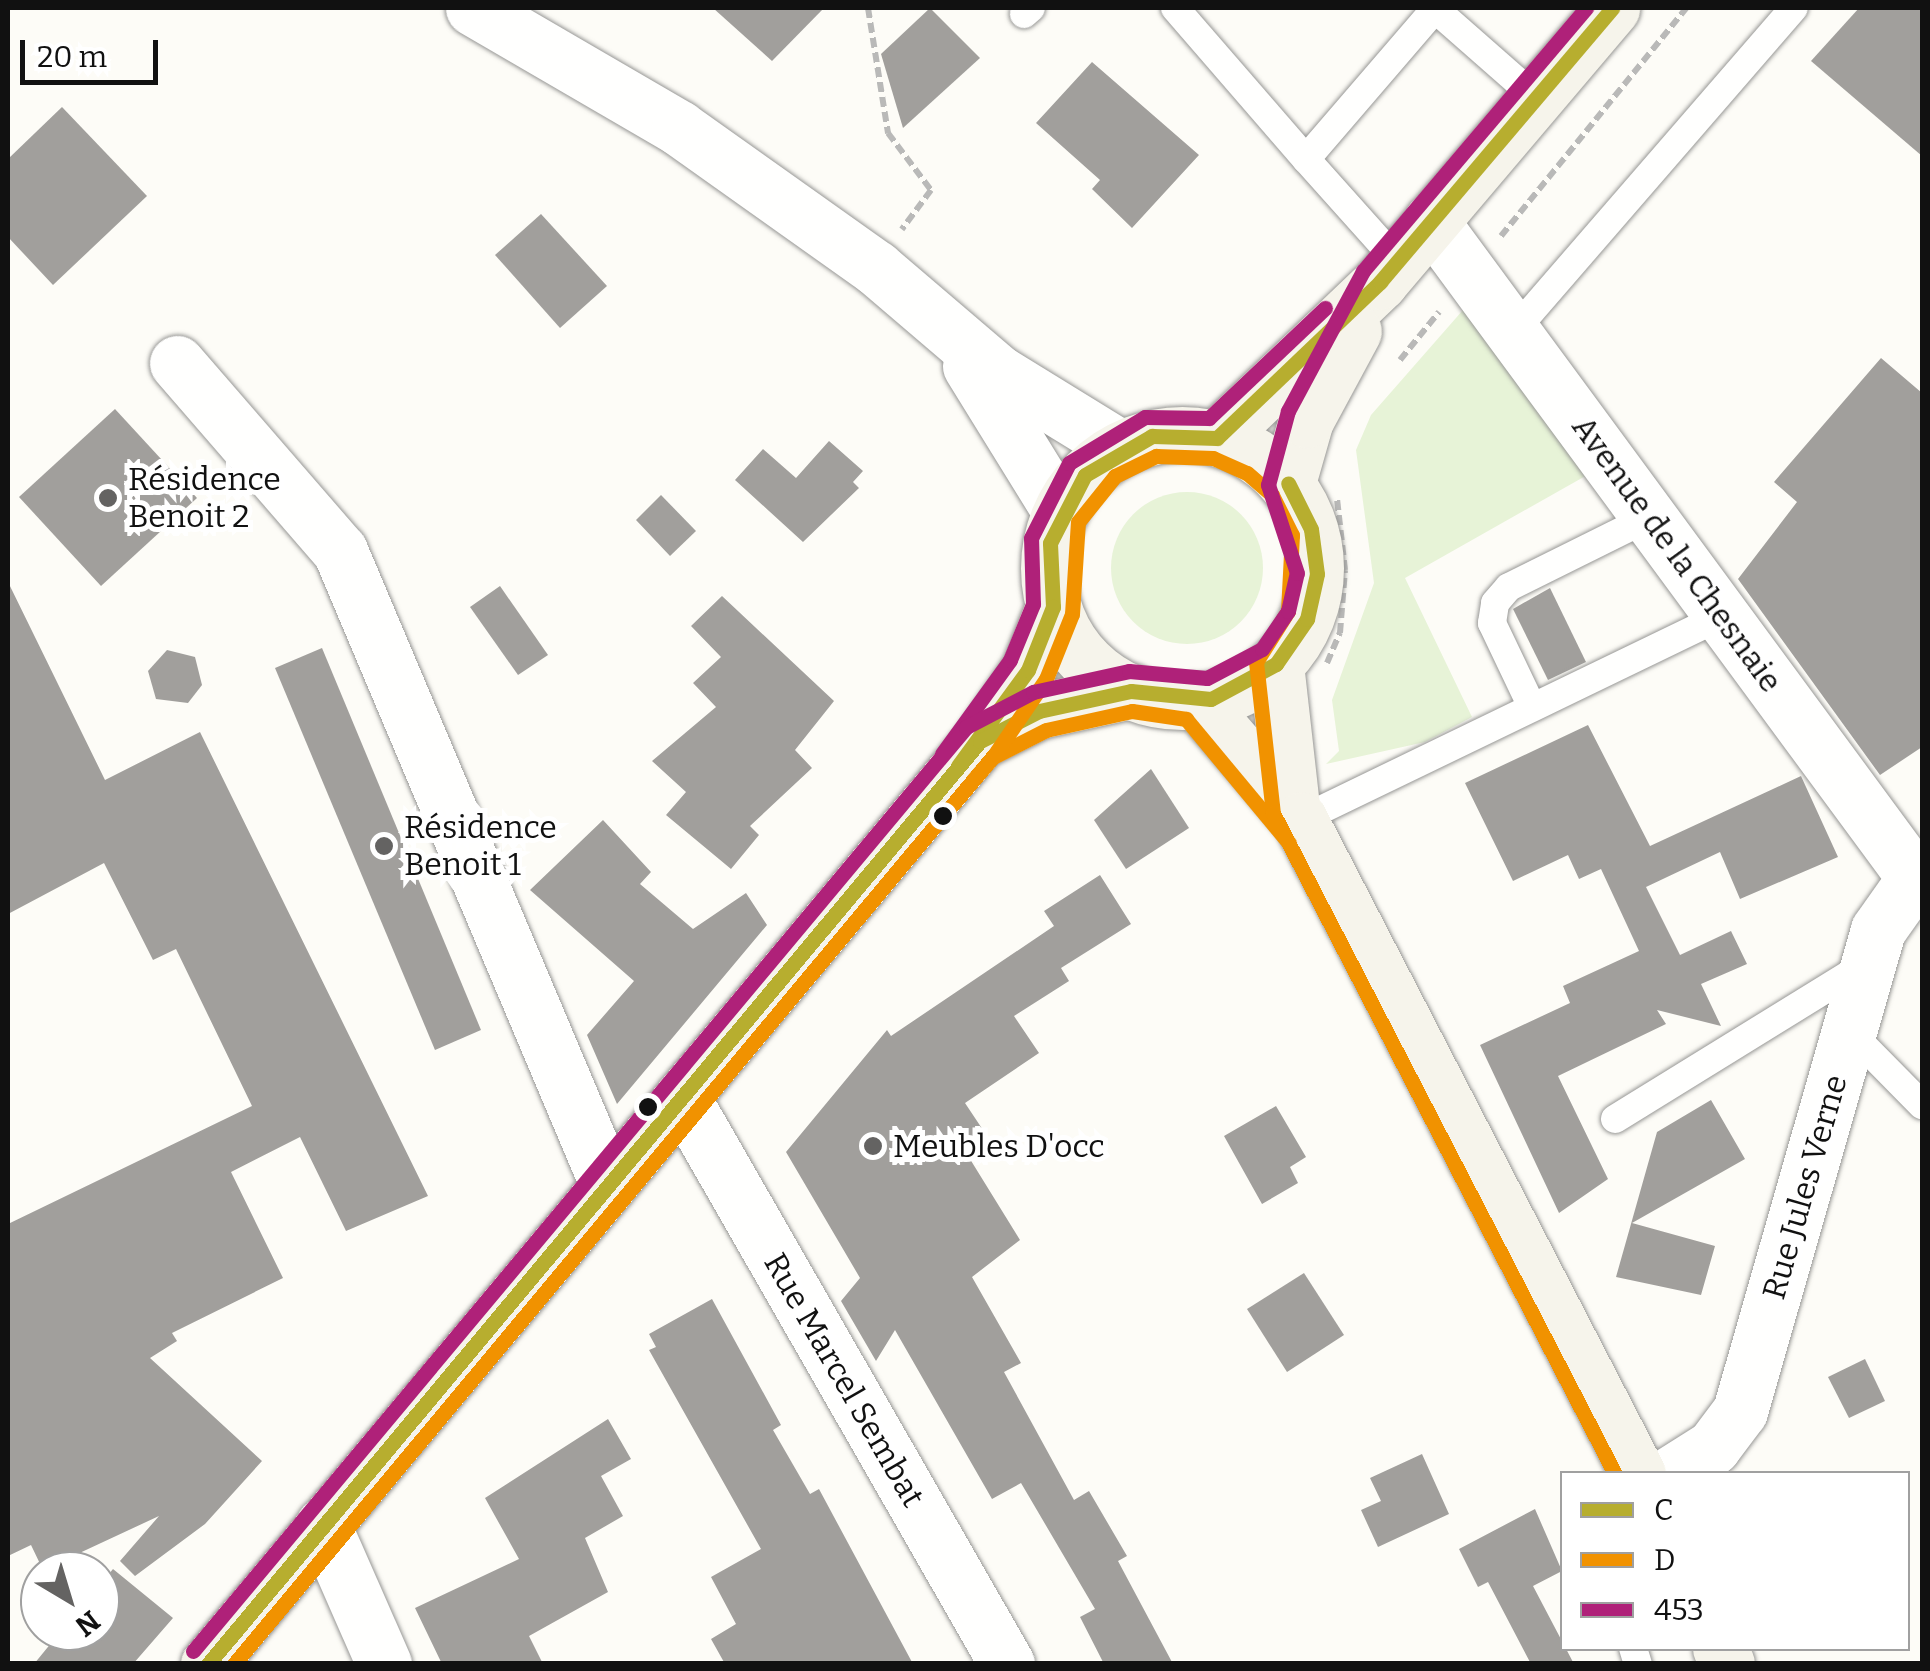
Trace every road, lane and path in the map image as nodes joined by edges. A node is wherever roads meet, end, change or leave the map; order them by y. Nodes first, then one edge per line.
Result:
1 (473, 8) edge
2 (868, 8) edge
3 (1175, 8) edge
4 (1612, 8) edge
5 (1686, 8) edge
6 (1794, 8) edge
7 (1535, 98) junction
8 (1306, 160) junction
9 (1432, 221) junction
10 (876, 268) junction
11 (1389, 272) junction
12 (1471, 273) junction
13 (1514, 332) junction
14 (948, 334) junction
15 (177, 363) dead end
16 (1386, 376) dead end
17 (1217, 438) junction
18 (1121, 448) junction
19 (1310, 480) junction
20 (1060, 512) junction
21 (1650, 518) junction
22 (1054, 607) junction
23 (1722, 616) junction
24 (1300, 667) junction
25 (1131, 691) junction
26 (1196, 700) junction
27 (1532, 706) junction
28 (980, 742) junction
29 (1296, 814) junction
30 (1920, 879) edge
31 (1870, 962) junction
32 (1849, 1031) junction
33 (682, 1096) junction
34 (1922, 1106) edge
35 (1614, 1120) dead end
36 (608, 1186) junction
37 (1636, 1471) edge
38 (1675, 1471) edge
39 (323, 1526) junction
40 (208, 1664) edge
41 (384, 1664) edge
42 (1006, 1664) edge

1 - 10 street
2 - 10 path
3 - 8 lane
4 - 7 main road
5 - 12 path
6 - 13 lane
7 - 8 lane
7 - 9 main road
8 - 11 lane
9 - 11 main road
9 - 12 street, Avenue de la Chesnaie
10 - 14 street
11 - 17 main road
11 - 19 main road
12 - 13 street, Avenue de la Chesnaie
12 - 16 path
13 - 21 street, Avenue de la Chesnaie
14 - 18 street
14 - 20 street
15 - 36 street
17 - 18 main road
17 - 19 main road
18 - 20 main road
19 - 24 main road
19 - 24 path
20 - 22 main road
21 - 23 street, Avenue de la Chesnaie
21 - 27 lane
22 - 25 main road
22 - 28 main road
23 - 27 lane
23 - 30 street, Avenue de la Chesnaie
24 - 26 main road
24 - 29 main road
25 - 26 main road
25 - 28 main road
26 - 29 main road
27 - 29 lane
28 - 33 main road
29 - 37 main road
30 - 31 street, Rue Jules Verne
31 - 32 street, Rue Jules Verne
31 - 35 lane
32 - 34 lane
32 - 38 street, Rue Jules Verne
33 - 36 main road
33 - 42 street, Rue Marcel Sembat
36 - 39 main road
39 - 40 main road
39 - 41 street

